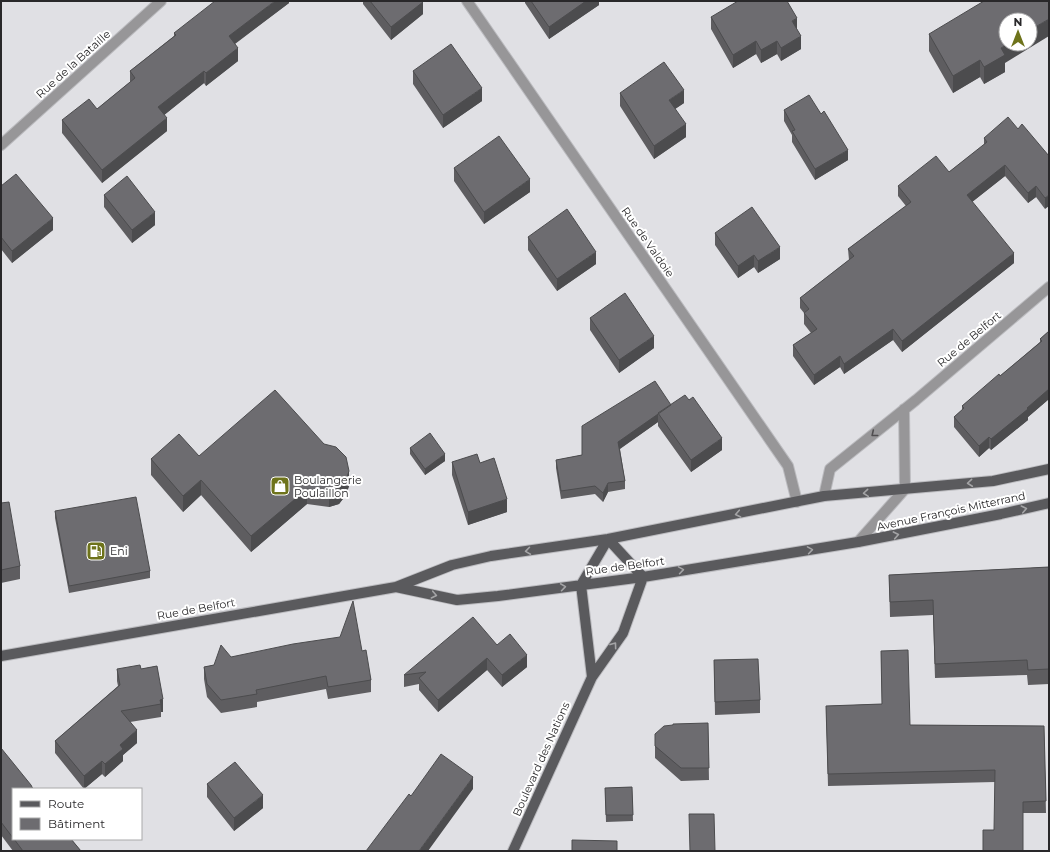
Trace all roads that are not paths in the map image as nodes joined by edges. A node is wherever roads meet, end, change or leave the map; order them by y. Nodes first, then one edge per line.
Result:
1 (161, 1) edge
2 (467, 1) edge
3 (1, 145) edge
4 (1049, 287) edge
5 (904, 409) junction
6 (1049, 469) edge
7 (905, 489) junction
8 (824, 496) junction
9 (797, 502) junction
10 (1049, 503) edge
11 (608, 539) junction
12 (858, 542) junction
13 (643, 577) junction
14 (581, 585) junction
15 (396, 587) junction
16 (1, 656) edge
17 (592, 677) junction
18 (512, 851) edge

1 - 3 street, Rue de la Bataille
2 - 9 street, Rue de Valdoie
4 - 5 street, Rue de Belfort
5 - 7 street
5 -> 8 street, Rue de Belfort
6 -> 7 main road, Avenue François Mitterrand
7 -> 8 main road, Rue de Belfort
7 - 12 street
8 - 9 main road, Rue de Belfort
9 -> 11 main road, Rue de Belfort
12 -> 10 main road, Avenue François Mitterrand
11 - 13 main road
11 - 14 main road
11 -> 15 main road, Rue de Belfort
13 -> 12 main road, Rue de Belfort
13 - 14 main road, Rue de Belfort
17 -> 13 main road, Boulevard des Nations
15 -> 14 main road, Rue de Belfort
14 - 17 main road
15 - 16 main road, Rue de Belfort
17 - 18 main road, Boulevard des Nations

